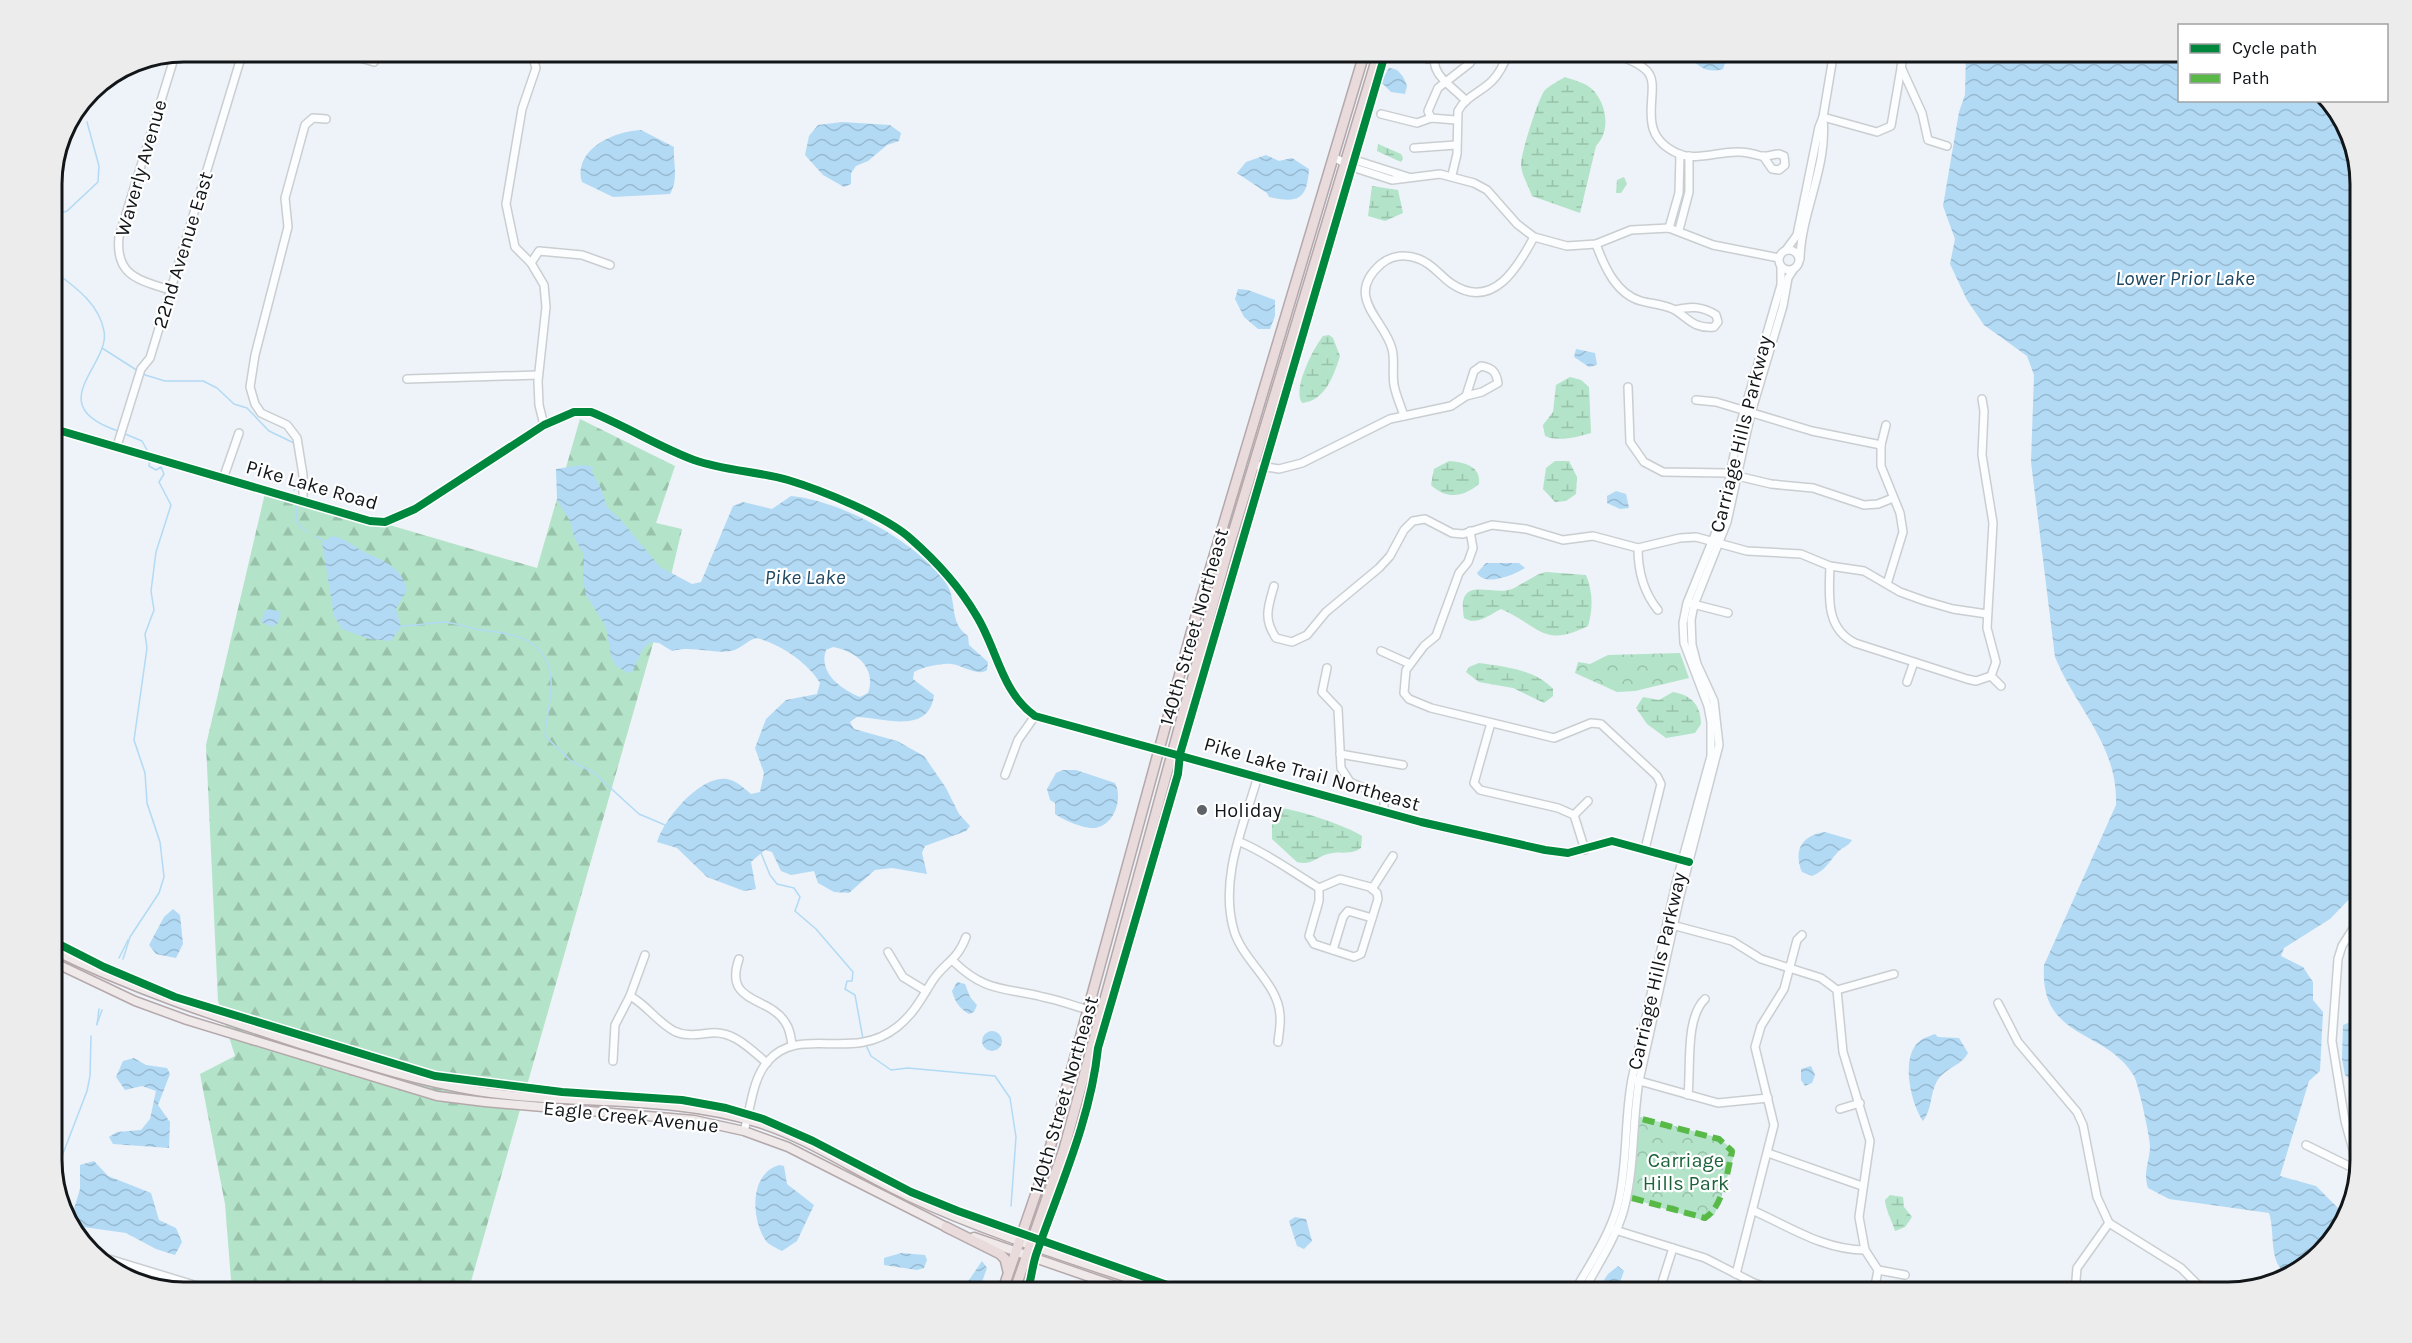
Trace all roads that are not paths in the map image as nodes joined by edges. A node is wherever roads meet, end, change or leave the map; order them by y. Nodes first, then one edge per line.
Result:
1 (173, 62) edge
2 (240, 62) edge
3 (534, 62) edge
4 (1362, 62) edge
5 (1376, 62) edge
6 (1434, 62) edge
7 (1471, 62) edge
8 (1504, 62) edge
9 (1633, 62) edge
10 (1832, 62) edge
11 (1902, 62) edge
12 (1901, 67) junction
13 (1445, 82) junction
14 (1466, 101) junction
15 (1381, 114) dead end
16 (1823, 117) junction
17 (1431, 118) junction
18 (326, 119) dead end
19 (1456, 120) junction
20 (1456, 145) junction
21 (1947, 146) dead end
22 (1414, 148) dead end
23 (1680, 154) junction
24 (1689, 156) junction
25 (1763, 156) dead end
26 (1333, 158) junction
27 (1349, 163) junction
28 (1452, 175) junction
29 (1669, 228) junction
30 (1679, 230) junction
31 (1534, 237) junction
32 (1596, 244) junction
33 (1786, 250) junction
34 (1779, 258) junction
35 (1800, 259) junction
36 (531, 263) junction
37 (610, 265) dead end
38 (1781, 267) junction
39 (1793, 270) junction
40 (170, 290) junction
41 (1675, 310) junction
42 (538, 375) junction
43 (406, 379) dead end
44 (1628, 387) dead end
45 (1466, 396) junction
46 (1982, 399) dead end
47 (1696, 400) dead end
48 (1748, 411) junction
49 (1404, 416) junction
50 (544, 425) junction
51 (1886, 425) dead end
52 (62, 431) edge
53 (239, 433) dead end
54 (117, 446) junction
55 (1881, 446) junction
56 (1254, 465) junction
57 (224, 476) junction
58 (1733, 476) junction
59 (1893, 498) junction
60 (303, 501) junction
61 (1470, 531) junction
62 (1717, 543) junction
63 (1638, 548) junction
64 (1830, 566) junction
65 (1887, 584) junction
66 (1274, 586) dead end
67 (1690, 604) junction
68 (1658, 610) dead end
69 (1728, 613) dead end
70 (1987, 614) junction
71 (1381, 651) dead end
72 (1914, 662) junction
73 (1410, 664) junction
74 (1327, 668) dead end
75 (1991, 676) junction
76 (1907, 682) dead end
77 (2001, 686) dead end
78 (1035, 716) junction
79 (1491, 723) junction
80 (1160, 749) junction
81 (1172, 752) junction
82 (1340, 754) junction
83 (1403, 765) dead end
84 (1005, 775) dead end
85 (1258, 776) junction
86 (1588, 801) dead end
87 (1384, 812) junction
88 (1574, 815) junction
89 (1240, 842) junction
90 (1645, 849) junction
91 (1585, 850) junction
92 (1393, 856) dead end
93 (1686, 861) junction
94 (1319, 888) junction
95 (1372, 888) junction
96 (1372, 918) junction
97 (1670, 924) junction
98 (2350, 933) edge
99 (1802, 935) dead end
100 (966, 937) dead end
101 (1334, 950) junction
102 (888, 952) dead end
103 (62, 954) edge
104 (645, 955) dead end
105 (739, 959) dead end
106 (953, 961) junction
107 (62, 966) edge
108 (1789, 967) junction
109 (1894, 974) dead end
110 (1838, 990) junction
111 (926, 991) junction
112 (630, 996) junction
113 (1705, 999) dead end
114 (1998, 1003) dead end
115 (1089, 1010) junction
116 (1278, 1042) dead end
117 (792, 1045) junction
118 (613, 1061) dead end
119 (767, 1063) junction
120 (1635, 1080) junction
121 (1688, 1095) junction
122 (1768, 1098) junction
123 (1860, 1103) junction
124 (1840, 1109) dead end
125 (747, 1120) junction
126 (744, 1131) junction
127 (2350, 1134) edge
128 (2306, 1145) dead end
129 (1768, 1153) junction
130 (2349, 1169) edge
131 (1862, 1186) junction
132 (1754, 1210) junction
133 (2109, 1223) junction
134 (946, 1227) junction
135 (1612, 1229) junction
136 (1020, 1240) junction
137 (1032, 1244) junction
138 (1673, 1248) junction
139 (1865, 1250) junction
140 (1016, 1251) junction
141 (1027, 1255) junction
142 (118, 1262) edge
143 (1878, 1270) junction
144 (1008, 1274) junction
145 (1736, 1274) junction
146 (1905, 1275) dead end
147 (175, 1281) edge
148 (1005, 1282) edge
149 (1018, 1282) edge
150 (1104, 1282) edge
151 (1140, 1282) edge
152 (1580, 1282) edge
153 (1588, 1282) edge
154 (1662, 1282) edge
155 (1756, 1282) edge
156 (1876, 1282) edge
157 (2076, 1282) edge
158 (2195, 1282) edge

1 - 40 street, Waverly Avenue
2 - 40 street, 22nd Avenue East
3 - 36 street
4 - 26 highway, 140th Street Northeast
5 - 27 highway, 140th Street Northeast
6 - 13 street
7 - 13 street
8 - 14 street
9 - 23 street
10 - 16 street
11 - 12 street
12 - 16 street
12 - 21 street
13 - 14 street
13 - 17 street
14 - 19 street
15 - 17 street
16 - 33 street
16 - 35 street
17 - 19 street
18 - 60 street
19 - 20 street
20 - 22 street
20 - 28 street
23 - 24 street
23 - 29 street
24 - 25 street
24 - 30 street
26 - 27 street
26 - 80 highway, 140th Street Northeast
27 - 28 street
27 - 56 highway, 140th Street Northeast
28 - 31 street
29 - 30 street
29 - 32 street
30 - 34 street
31 - 32 street
31 - 49 street
32 - 41 street
33 - 34 street
33 - 35 street
34 - 38 street
35 - 39 street
36 - 37 street
36 - 42 street
38 - 39 street
38 - 48 street, Carriage Hills Parkway
39 - 48 street, Carriage Hills Parkway
40 - 54 street, 22nd Avenue East
41 - 41 street
42 - 43 street
42 - 50 street
44 - 58 street
45 - 45 street
45 - 49 street
46 - 70 street
47 - 48 street
48 - 55 street
48 - 58 street, Carriage Hills Parkway
49 - 56 street
50 - 60 street, Pike Lake Road
50 - 78 street
51 - 55 street
52 - 54 street, Pike Lake Road
53 - 57 street
54 - 57 street, Pike Lake Road
55 - 59 street
56 - 81 highway, 140th Street Northeast
57 - 60 street, Pike Lake Road
58 - 59 street
58 - 62 street, Carriage Hills Parkway
59 - 65 street
61 - 63 street
61 - 66 street
61 - 73 street
62 - 63 street
62 - 64 street
62 - 67 street, Carriage Hills Parkway
63 - 68 street
64 - 65 street
64 - 72 street
65 - 70 street
67 - 69 street
67 - 93 street, Carriage Hills Parkway
70 - 75 street
71 - 73 street
72 - 75 street
72 - 76 street
73 - 79 street
74 - 82 street
75 - 77 street
78 - 80 street, Pike Lake Trail Northeast
78 - 84 street
79 - 88 street
79 - 90 street
80 - 81 street, Pike Lake Trail Northeast
80 - 115 highway, 140th Street Northeast
81 - 85 street, Pike Lake Trail Northeast
81 - 137 highway, 140th Street Northeast
82 - 83 street
82 - 87 street
85 - 87 street, Pike Lake Trail Northeast
85 - 89 street
86 - 88 street
87 - 91 street, Pike Lake Trail Northeast
88 - 91 street
89 - 94 street
89 - 116 street
90 - 91 street, Pike Lake Trail Northeast
90 - 93 street, Pike Lake Trail Northeast
92 - 95 street
93 - 97 street, Carriage Hills Parkway
94 - 95 street
94 - 101 street
95 - 96 street
96 - 101 street
96 - 101 street
97 - 108 street
97 - 120 street, Carriage Hills Parkway
98 - 127 street
99 - 108 street
100 - 106 street
102 - 111 street
103 - 125 main road, Eagle Creek Avenue
104 - 112 street
105 - 117 street
106 - 111 street
106 - 115 street
107 - 126 main road, Eagle Creek Avenue
108 - 110 street
108 - 122 street
109 - 110 street
110 - 123 street
111 - 117 street
112 - 118 street
112 - 119 street
113 - 121 street
114 - 133 street
115 - 136 highway, 140th Street Northeast
117 - 119 street
119 - 125 street
120 - 121 street
120 - 135 street, Carriage Hills Parkway
121 - 122 street
122 - 129 street
123 - 124 street
123 - 131 street
125 - 126 street
125 - 136 main road, Eagle Creek Avenue
126 - 134 main road, Eagle Creek Avenue
128 - 130 street
129 - 131 street
129 - 132 street
131 - 139 street
132 - 139 street
132 - 145 street
133 - 157 street
133 - 158 street
134 - 140 main road, Eagle Creek Avenue
134 - 144 highway
135 - 138 street
135 - 152 street, Carriage Hills Parkway
135 - 153 street, Carriage Hills Parkway
136 - 137 main road, Eagle Creek Avenue
136 - 140 highway, 140th Street Northeast
137 - 141 highway, 140th Street Northeast
137 - 151 main road, Eagle Creek Avenue
138 - 145 street
138 - 154 street
139 - 143 street
140 - 141 main road, Eagle Creek Avenue
140 - 144 highway, 140th Street Northeast
141 - 149 highway, 140th Street Northeast
141 - 150 main road, Eagle Creek Avenue
142 - 147 street
143 - 146 street
143 - 156 street
144 - 148 highway, 140th Street Northeast
145 - 155 street

